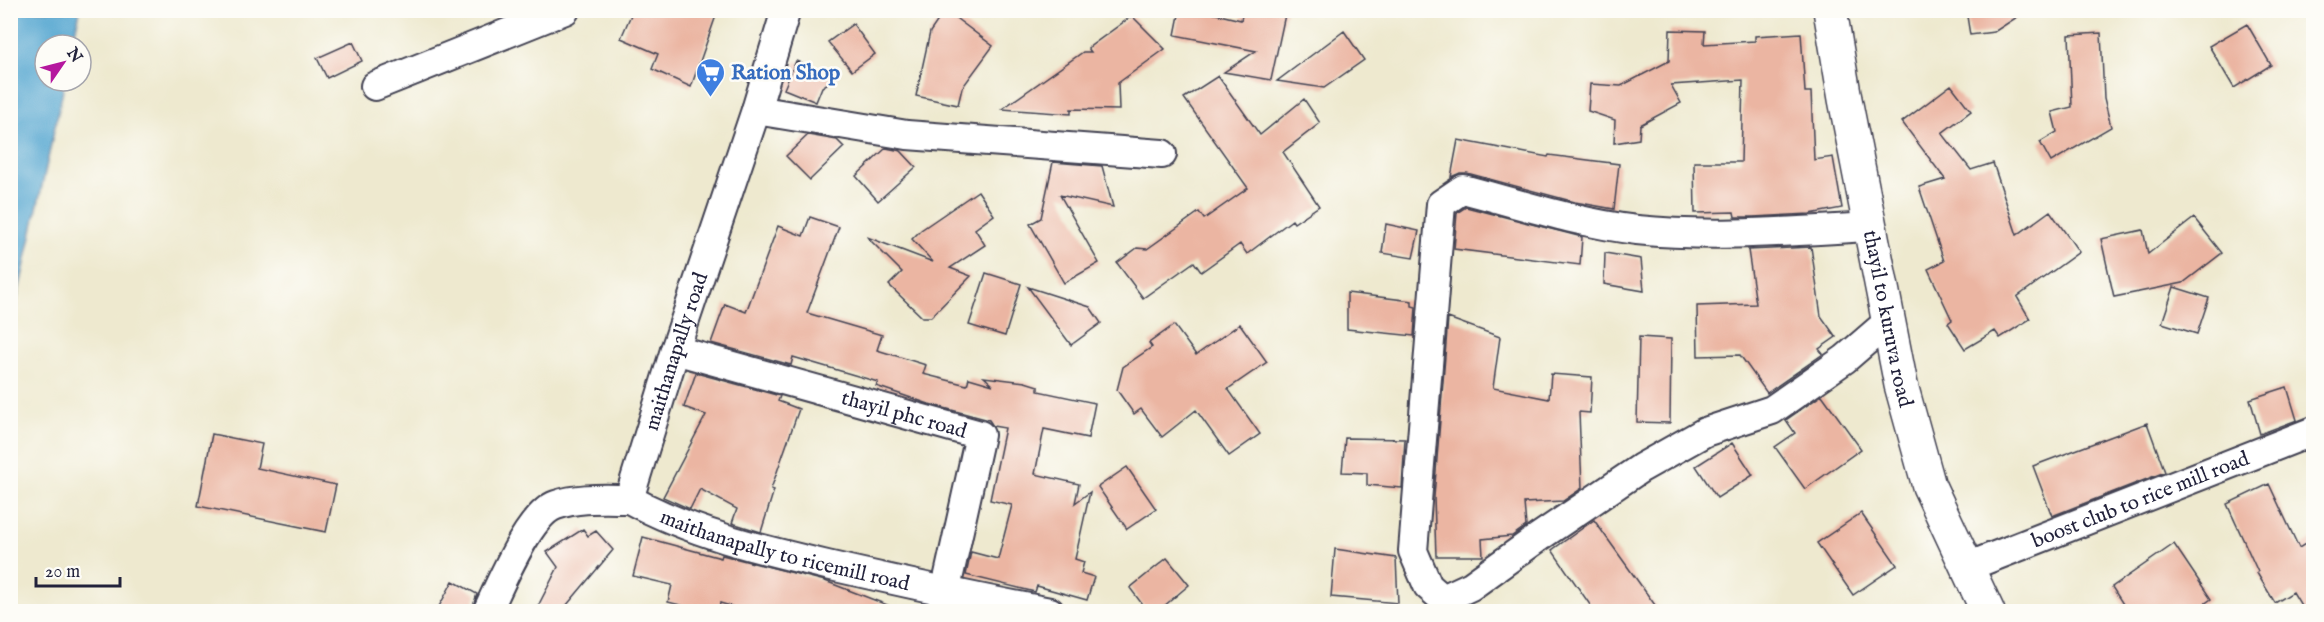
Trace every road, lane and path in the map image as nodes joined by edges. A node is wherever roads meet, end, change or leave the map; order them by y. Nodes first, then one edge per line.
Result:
1 (565, 10) edge
2 (786, 10) edge
3 (1830, 10) edge
4 (375, 86) dead end
5 (756, 110) junction
6 (1162, 154) dead end
7 (1870, 227) junction
8 (1888, 321) junction
9 (675, 350) junction
10 (2313, 431) edge
11 (629, 499) junction
12 (1967, 567) junction
13 (945, 593) junction
14 (487, 612) edge
15 (1050, 612) edge
16 (1988, 612) edge

1 - 4 street
2 - 5 street, maithanapally road
3 - 7 main road, thayil to kuruva road
5 - 6 street
5 - 9 street, maithanapally road
7 - 8 main road, thayil to kuruva road
7 - 8 street
8 - 12 main road, thayil to kuruva road
9 - 11 street, maithanapally road
9 - 13 street, thayil phc road
10 - 12 street, boost club to rice mill road
11 - 13 street, maithanapally to ricemill road
11 - 14 street
12 - 16 main road, thayil to kuruva road
13 - 15 street, maithanapally to ricemill road

